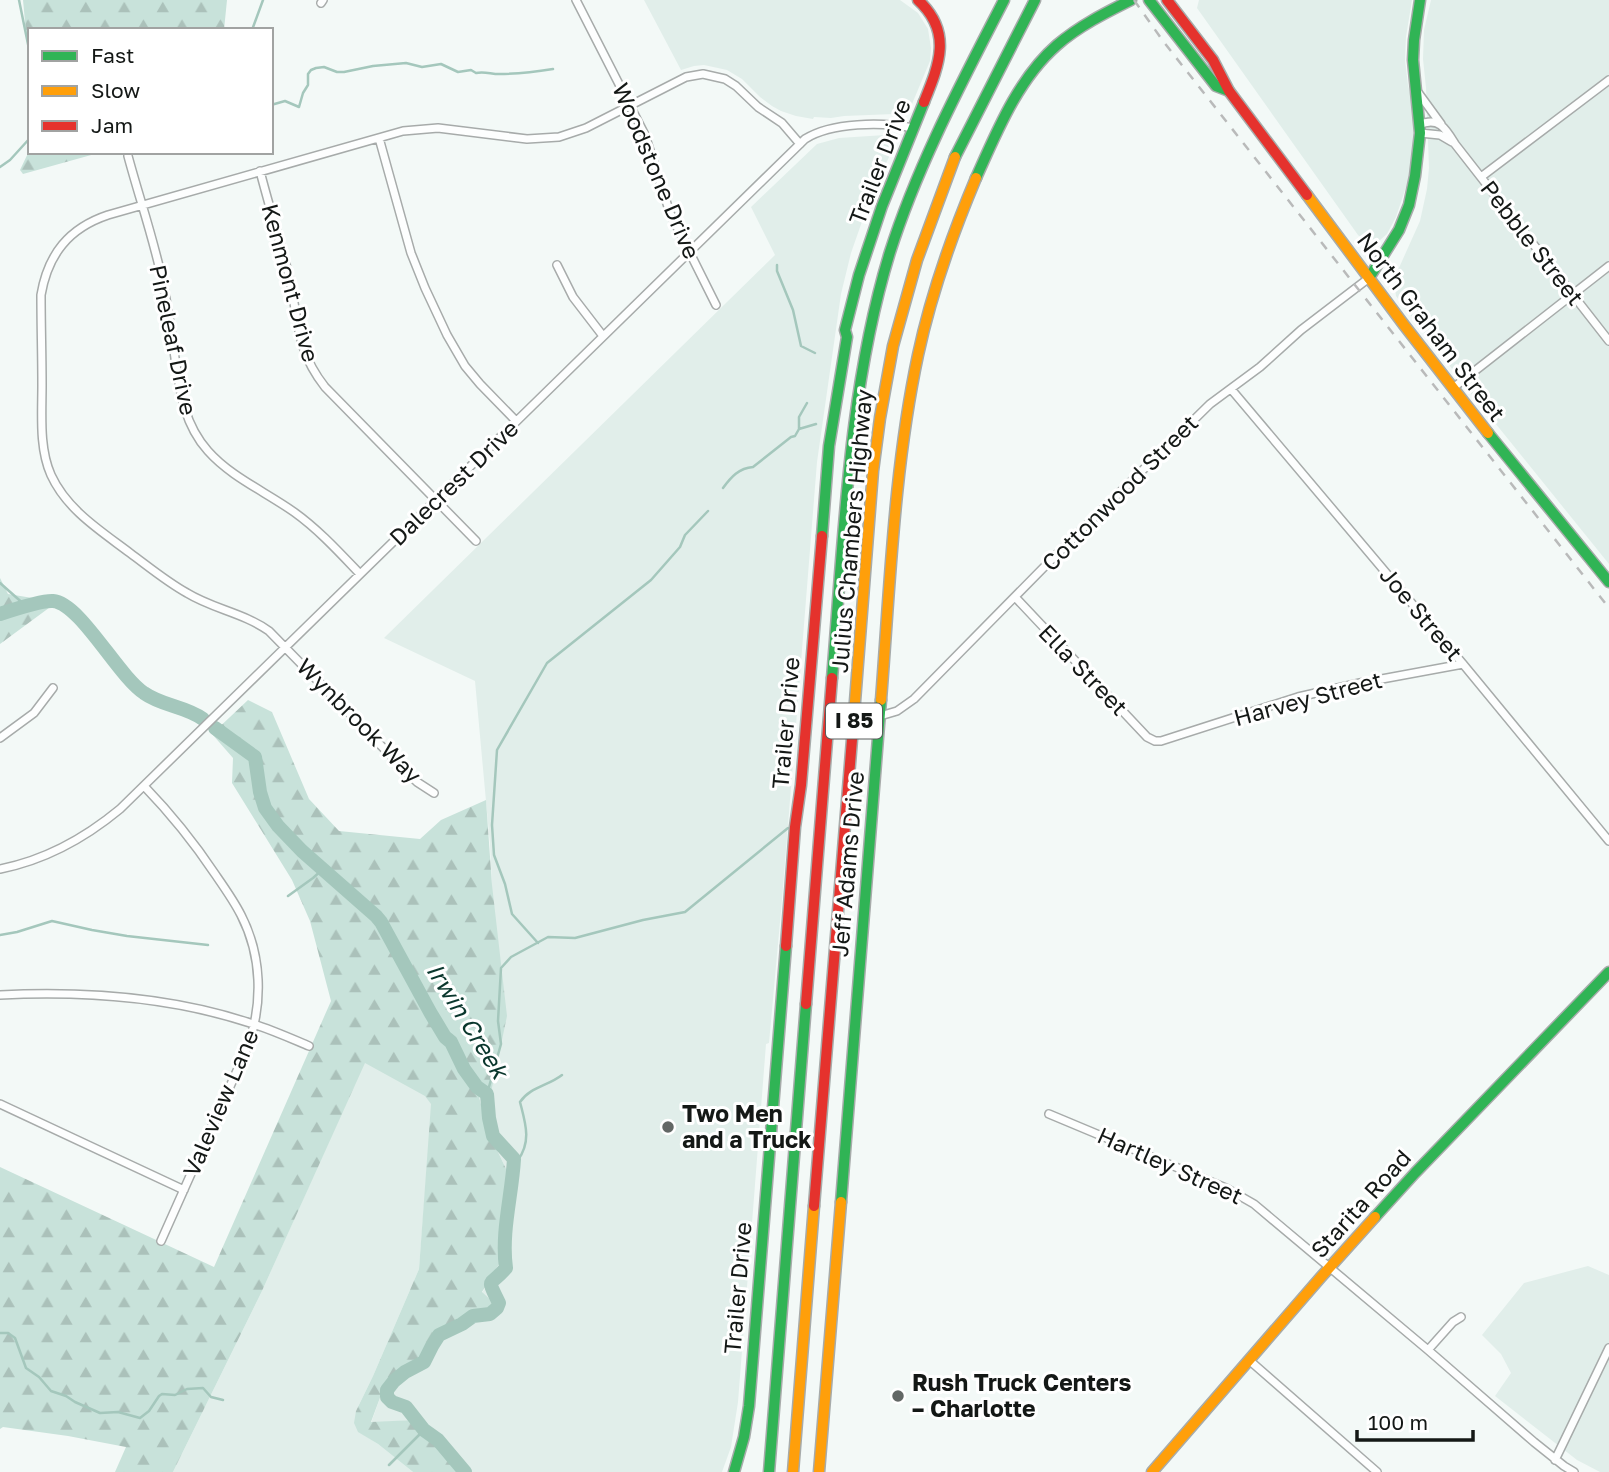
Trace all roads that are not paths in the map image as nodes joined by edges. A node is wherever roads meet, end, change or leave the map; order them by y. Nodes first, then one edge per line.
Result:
1 (576, 0) edge
2 (918, 0) edge
3 (1004, 0) edge
4 (1035, 0) edge
5 (1131, 0) edge
6 (1149, 0) edge
7 (1167, 0) edge
8 (1420, 0) edge
9 (1609, 80) edge
10 (1417, 90) junction
11 (1229, 91) junction
12 (631, 105) junction
13 (913, 128) junction
14 (1419, 129) junction
15 (1448, 133) junction
16 (379, 138) junction
17 (800, 144) junction
18 (1455, 144) junction
19 (128, 156) dead end
20 (260, 172) junction
21 (1481, 177) junction
22 (142, 205) junction
23 (689, 252) junction
24 (557, 265) dead end
25 (1609, 267) edge
26 (1369, 278) junction
27 (1573, 295) junction
28 (716, 305) dead end
29 (603, 336) junction
30 (1609, 341) edge
31 (1453, 388) junction
32 (1231, 389) junction
33 (516, 421) junction
34 (436, 500) junction
35 (476, 541) dead end
36 (360, 574) junction
37 (1609, 582) edge
38 (1015, 597) junction
39 (285, 648) junction
40 (1463, 664) junction
41 (53, 688) dead end
42 (880, 716) junction
43 (0, 738) edge
44 (1155, 741) joint
45 (144, 786) junction
46 (434, 793) dead end
47 (1609, 841) edge
48 (0, 869) edge
49 (1609, 972) edge
50 (0, 995) edge
51 (255, 1025) junction
52 (309, 1046) dead end
53 (0, 1104) edge
54 (1049, 1114) dead end
55 (184, 1190) junction
56 (161, 1241) dead end
57 (1330, 1268) junction
58 (1461, 1317) dead end
59 (1609, 1348) edge
60 (1428, 1350) junction
61 (1249, 1360) junction
62 (1555, 1460) junction
63 (734, 1472) edge
64 (769, 1472) edge
65 (793, 1472) edge
66 (819, 1472) edge
67 (1152, 1472) edge
68 (1377, 1472) edge
69 (1574, 1472) edge

1 - 12 street, Woodstone Drive
2 - 13 main road, Trailer Drive
3 - 64 main road, Julius Chambers Highway / I 85
4 - 65 main road, Julius Chambers Highway / I 85
5 - 42 main road, Jeff Adams Drive
6 - 11 main road, North Graham Street
7 - 11 main road, North Graham Street
8 - 10 main road
9 - 21 street
10 - 14 main road
10 - 15 street, Pebble Street
11 - 26 main road, North Graham Street
12 - 16 street, Wynbrook Way
12 - 17 street, Wynbrook Way
12 - 23 street, Woodstone Drive
13 - 17 street, Dalecrest Drive
13 - 63 main road, Trailer Drive
14 - 15 street
14 - 18 street
14 - 26 main road
15 - 18 street, Pebble Street
16 - 20 street, Wynbrook Way
16 - 33 street
17 - 23 street, Dalecrest Drive
18 - 21 street, Pebble Street
19 - 22 street, Pineleaf Drive
20 - 22 street, Wynbrook Way
20 - 34 street, Kenmont Drive
21 - 27 street, Pebble Street
22 - 36 street, Pineleaf Drive
22 - 39 street, Wynbrook Way
23 - 28 street, Woodstone Drive
23 - 29 street, Dalecrest Drive
24 - 29 street
25 - 27 street
26 - 31 main road, North Graham Street
26 - 32 street, Cottonwood Street
27 - 30 street, Pebble Street
27 - 31 street
29 - 33 street, Dalecrest Drive
31 - 37 main road, North Graham Street
32 - 38 street, Cottonwood Street
32 - 40 street, Joe Street
33 - 34 street, Dalecrest Drive
34 - 35 street, Kenmont Drive
34 - 36 street, Dalecrest Drive
36 - 39 street, Dalecrest Drive
38 - 42 street, Cottonwood Street
38 - 44 street, Ella Street
39 - 45 street, Dalecrest Drive
39 - 46 street, Wynbrook Way
40 - 44 street, Harvey Street
40 - 47 street, Joe Street
41 - 43 street
42 - 66 main road, Jeff Adams Drive
45 - 48 street, Dalecrest Drive
45 - 51 street, Valeview Lane
49 - 57 main road, Starita Road
50 - 51 street
51 - 52 street
51 - 55 street, Valeview Lane
53 - 55 street
54 - 57 street, Hartley Street
55 - 56 street, Valeview Lane
57 - 60 street, Hartley Street
57 - 61 main road, Starita Road
58 - 60 street
59 - 62 street
60 - 62 street, Hartley Street
61 - 67 main road, Starita Road
61 - 68 street
62 - 69 street, Hartley Street

